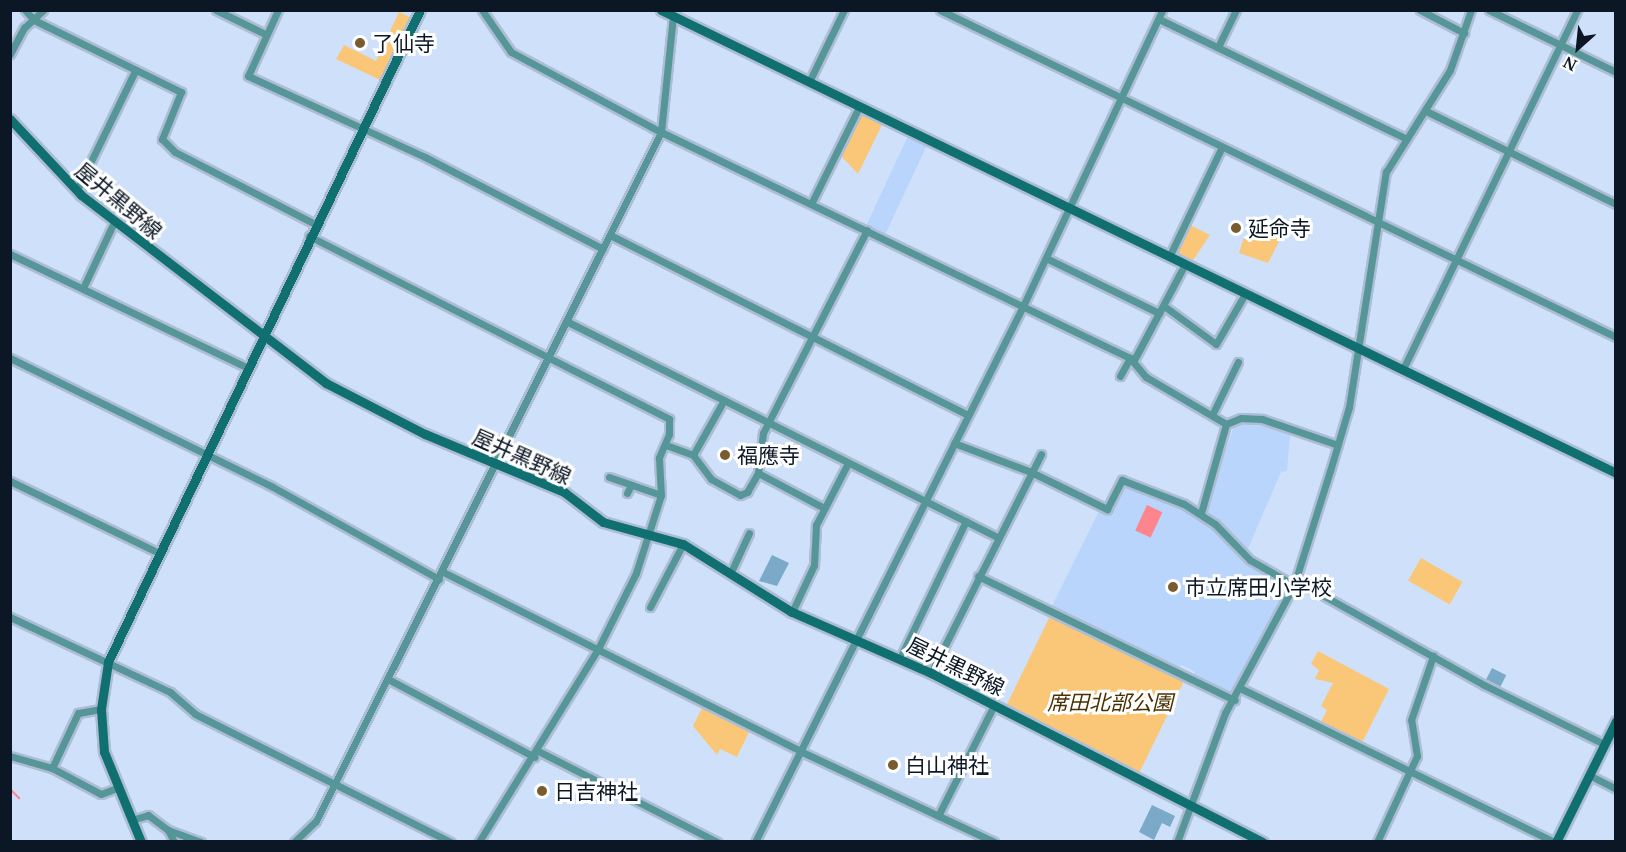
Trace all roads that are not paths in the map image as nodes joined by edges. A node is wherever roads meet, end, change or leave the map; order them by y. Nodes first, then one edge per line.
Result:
1 (25, 10) edge
2 (43, 10) edge
3 (216, 10) edge
4 (278, 10) edge
5 (420, 10) edge
6 (482, 10) edge
7 (661, 10) edge
8 (844, 10) edge
9 (940, 10) edge
10 (1162, 10) edge
11 (1236, 10) edge
12 (1420, 10) edge
13 (1471, 10) edge
14 (1489, 10) edge
15 (1577, 10) edge
16 (674, 16) junction
17 (34, 20) junction
18 (1161, 20) junction
19 (1464, 33) junction
20 (265, 34) junction
21 (1560, 45) junction
22 (1218, 47) junction
23 (10, 54) edge
24 (1616, 72) edge
25 (134, 73) junction
26 (809, 82) junction
27 (1123, 99) junction
28 (859, 106) junction
29 (1428, 112) junction
30 (10, 119) edge
31 (363, 127) junction
32 (661, 132) junction
33 (1407, 139) junction
34 (1222, 147) junction
35 (1508, 152) junction
36 (77, 190) junction
37 (812, 202) junction
38 (1616, 204) edge
39 (1070, 209) junction
40 (114, 222) junction
41 (1378, 223) junction
42 (315, 224) junction
43 (867, 230) junction
44 (610, 235) junction
45 (309, 236) junction
46 (603, 249) junction
47 (10, 254) edge
48 (1170, 257) junction
49 (1046, 258) junction
50 (1456, 261) junction
51 (1185, 264) junction
52 (83, 288) junction
53 (1245, 294) junction
54 (1023, 306) junction
55 (1161, 310) junction
56 (566, 321) junction
57 (262, 336) junction
58 (814, 336) junction
59 (1616, 337) edge
60 (1359, 348) junction
61 (550, 355) junction
62 (10, 358) edge
63 (1132, 359) junction
64 (1238, 362) dead end
65 (246, 367) junction
66 (1403, 369) junction
67 (1120, 376) dead end
68 (724, 400) junction
69 (968, 415) junction
70 (1212, 415) junction
71 (770, 423) junction
72 (1226, 424) junction
73 (954, 443) junction
74 (666, 445) junction
75 (1338, 445) junction
76 (205, 453) junction
77 (1041, 454) dead end
78 (693, 455) junction
79 (495, 462) junction
80 (848, 463) junction
81 (1031, 472) junction
82 (758, 473) junction
83 (1616, 473) edge
84 (609, 477) dead end
85 (10, 481) edge
86 (631, 485) junction
87 (627, 494) dead end
88 (661, 495) junction
89 (926, 501) junction
90 (824, 508) junction
91 (1201, 513) junction
92 (966, 521) junction
93 (651, 532) junction
94 (749, 533) dead end
95 (998, 537) junction
96 (683, 544) junction
97 (157, 552) junction
98 (730, 574) junction
99 (441, 576) junction
100 (978, 576) junction
101 (1294, 585) junction
102 (650, 607) dead end
103 (792, 612) junction
104 (10, 617) edge
105 (855, 640) junction
106 (598, 649) junction
107 (1433, 656) junction
108 (900, 658) junction
109 (108, 662) junction
110 (931, 673) junction
111 (388, 679) junction
112 (1242, 689) junction
113 (1235, 700) junction
114 (994, 705) junction
115 (101, 709) junction
116 (1616, 721) edge
117 (1604, 744) junction
118 (800, 751) junction
119 (536, 754) junction
120 (10, 756) edge
121 (52, 768) junction
122 (1410, 771) junction
123 (1589, 776) junction
124 (335, 783) junction
125 (117, 788) junction
126 (1616, 789) edge
127 (1191, 805) junction
128 (938, 816) junction
129 (131, 820) junction
130 (168, 830) junction
131 (1557, 841) edge
132 (141, 842) edge
133 (174, 842) edge
134 (201, 842) edge
135 (294, 842) edge
136 (451, 842) edge
137 (479, 842) edge
138 (717, 842) edge
139 (755, 842) edge
140 (994, 842) edge
141 (1177, 842) edge
142 (1262, 842) edge
143 (1377, 842) edge

1 - 17 street
2 - 17 street
3 - 20 street
4 - 20 street
5 - 31 street
6 - 32 street
7 - 16 street
8 - 26 street
9 - 27 street
10 - 18 street
11 - 22 street
12 - 19 street
13 - 19 street
14 - 21 street
15 - 21 street
16 - 26 street
16 - 32 street
17 - 23 street
17 - 25 street
18 - 22 street
18 - 27 street
19 - 29 street
20 - 31 street
21 - 24 street
21 - 35 street
22 - 33 street
25 - 36 street
25 - 42 street
26 - 28 street
27 - 34 street
27 - 39 street
28 - 37 street
28 - 39 street
29 - 33 street
29 - 35 street
30 - 36 street, 屋井黒野線
31 - 42 street
31 - 46 street
32 - 37 street
32 - 44 street
33 - 41 street
34 - 41 street
34 - 48 street
35 - 38 street
35 - 50 street
36 - 40 street, 屋井黒野線
37 - 43 street
39 - 48 street
39 - 49 street
40 - 52 street
40 - 57 street, 屋井黒野線
41 - 50 street
41 - 60 street
42 - 45 street
43 - 54 street
43 - 58 street
44 - 46 street
44 - 58 street
45 - 57 street
45 - 61 street
46 - 56 street
47 - 52 street
48 - 51 street
49 - 54 street
49 - 55 street
50 - 59 street
50 - 66 street
51 - 53 street
51 - 55 street
52 - 65 street
53 - 55 street
53 - 60 street
54 - 63 street
54 - 69 street
55 - 63 street
56 - 61 street
56 - 68 street
57 - 65 street
57 - 79 street, 屋井黒野線
58 - 69 street
58 - 71 street
60 - 66 street
60 - 75 street
61 - 74 street
61 - 79 street
62 - 76 street
63 - 67 street
63 - 70 street
64 - 70 street
65 - 76 street
66 - 83 street
68 - 71 street
68 - 78 street
69 - 73 street
70 - 72 street
71 - 80 street
71 - 82 street
72 - 75 street
72 - 91 street
73 - 81 street
73 - 89 street
74 - 78 street
74 - 88 street
75 - 101 street
76 - 97 street
76 - 99 street
77 - 81 street
78 - 82 street
79 - 93 street, 屋井黒野線
79 - 99 street
80 - 89 street
80 - 90 street
81 - 91 street
81 - 95 street
82 - 90 street
84 - 86 street
85 - 97 street
86 - 87 street
86 - 88 street
88 - 93 street
89 - 92 street
89 - 105 street
90 - 103 street
91 - 101 street
92 - 95 street
92 - 108 street
93 - 96 street, 屋井黒野線
93 - 106 street
94 - 98 street
95 - 100 street
96 - 98 street, 屋井黒野線
96 - 102 street
97 - 109 street
98 - 103 street, 屋井黒野線
99 - 106 street
99 - 111 street
100 - 110 street
100 - 113 street
101 - 107 street
101 - 112 street
103 - 105 street, 屋井黒野線
104 - 109 street
105 - 108 street, 屋井黒野線
105 - 118 street
106 - 118 street
106 - 119 street
107 - 117 street
107 - 122 street
108 - 110 street, 屋井黒野線
109 - 115 street
109 - 124 street
110 - 114 street, 屋井黒野線
111 - 119 street
111 - 124 street
112 - 113 street
112 - 122 street
113 - 127 street
114 - 127 street, 屋井黒野線
114 - 128 street
115 - 121 street
115 - 125 street
116 - 117 street
117 - 123 street
118 - 128 street
118 - 139 street
119 - 137 street
119 - 138 street
120 - 121 street
121 - 125 street
122 - 131 street
122 - 143 street
123 - 126 street
123 - 131 street
124 - 135 street
124 - 136 street
125 - 129 street
127 - 141 street
127 - 142 street, 屋井黒野線
128 - 140 street
129 - 130 street
129 - 132 street
130 - 133 street
130 - 134 street

